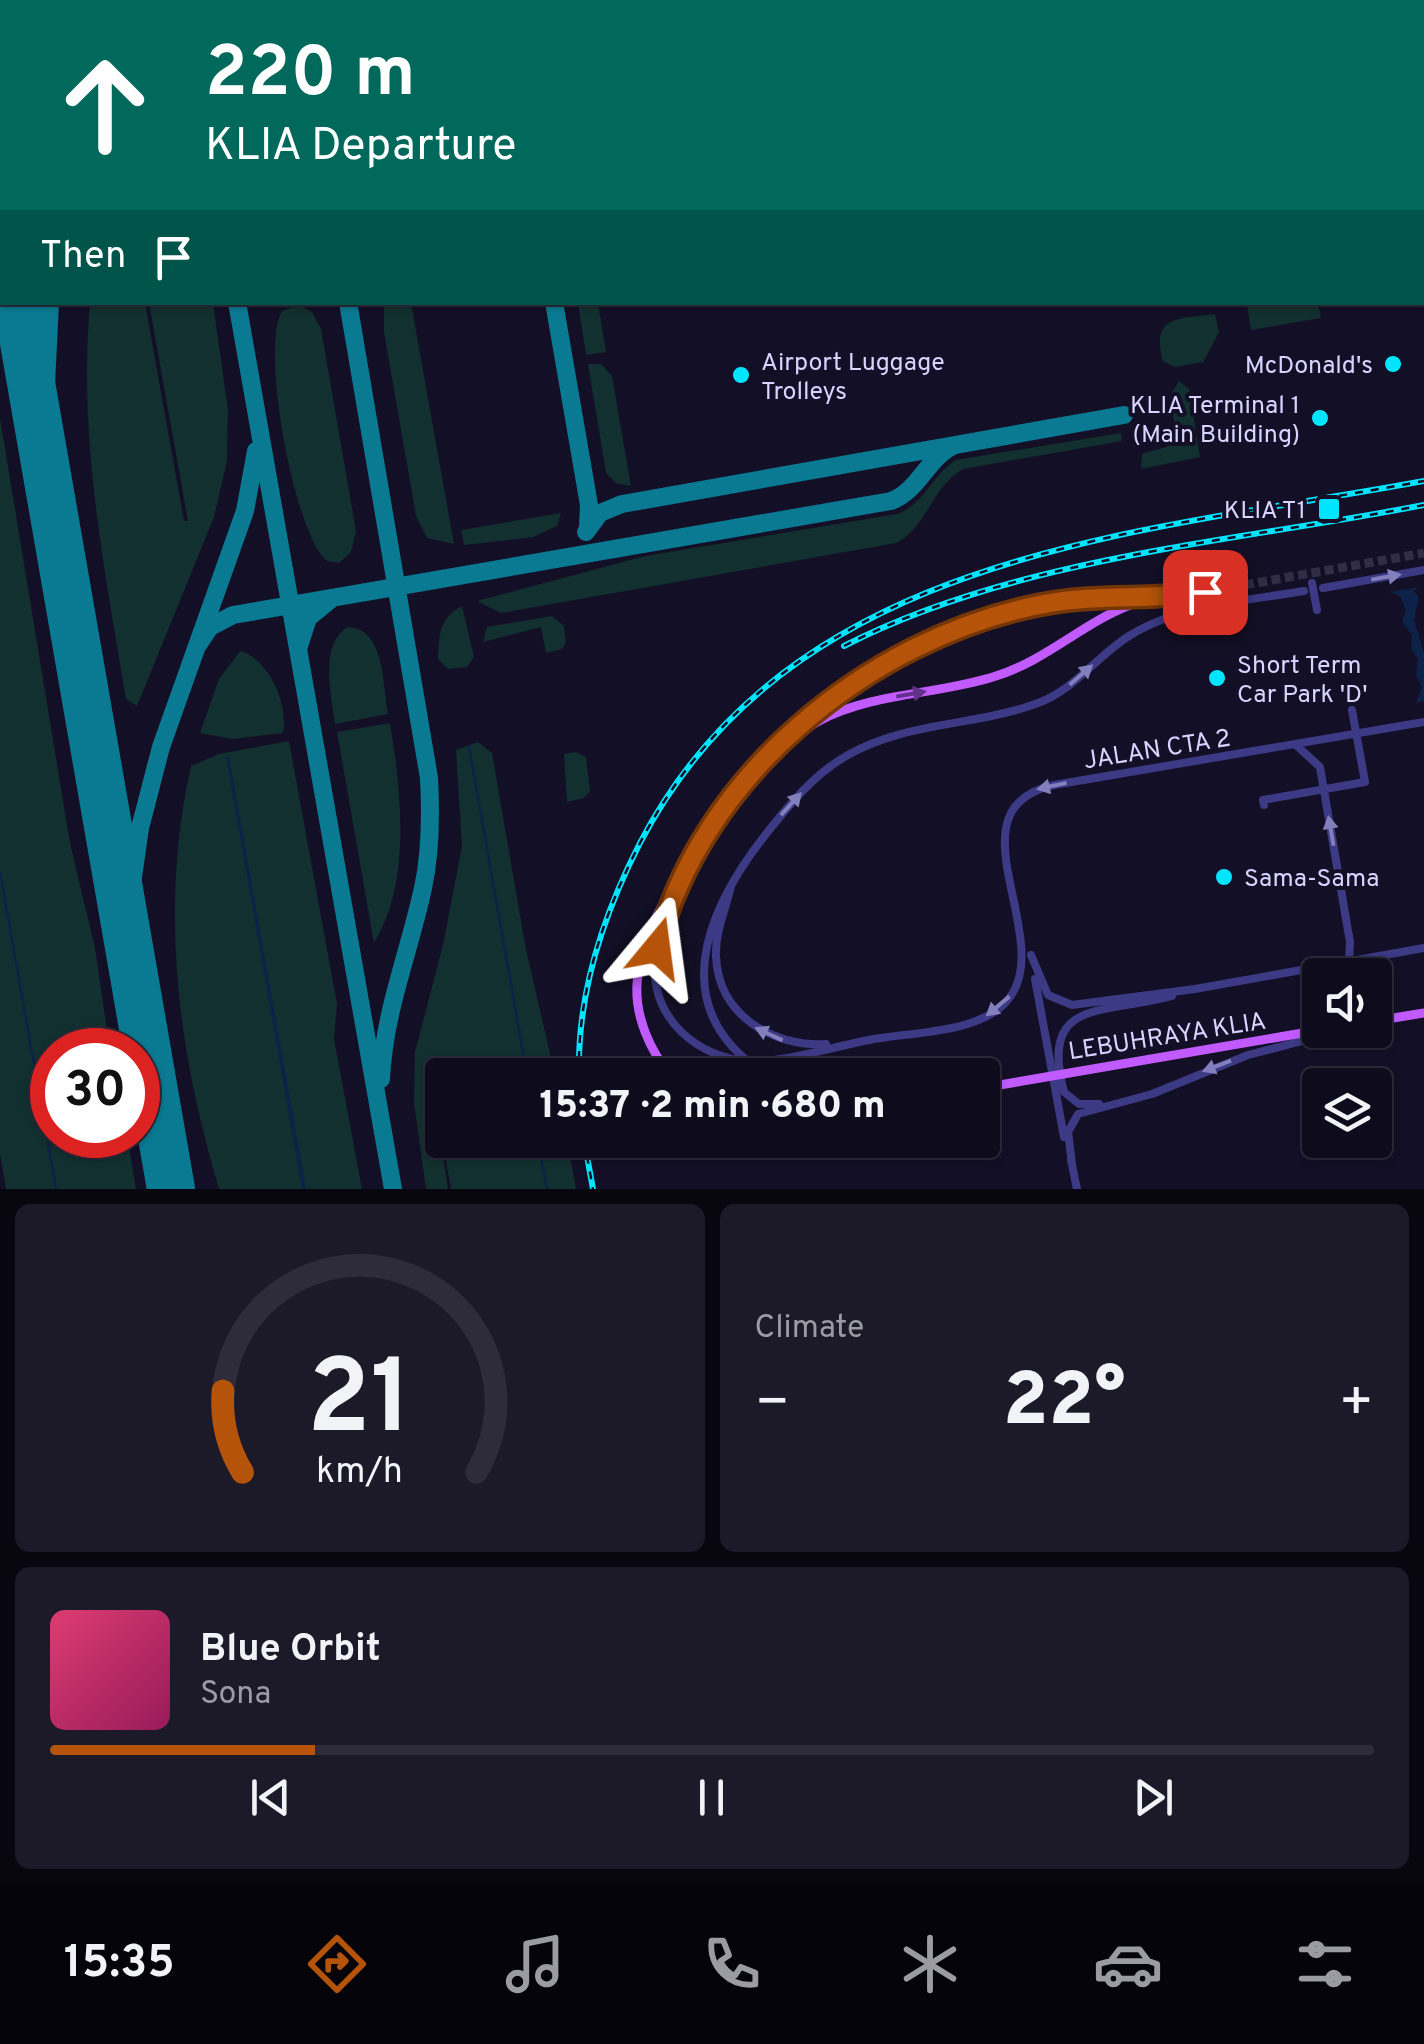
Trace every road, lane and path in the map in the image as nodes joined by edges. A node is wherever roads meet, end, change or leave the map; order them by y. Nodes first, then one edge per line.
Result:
1 (1424, 570) edge
2 (1312, 583) dead end
3 (1323, 588) dead end
4 (1304, 591) dead end
5 (1317, 610) dead end
6 (1352, 710) dead end
7 (1424, 722) edge
8 (1294, 744) junction
9 (771, 757) junction
10 (1264, 805) dead end
11 (732, 881) junction
12 (674, 886) junction
13 (1016, 918) junction
14 (1424, 948) edge
15 (1032, 955) junction
16 (1349, 958) edge
17 (1370, 958) edge
18 (1302, 970) edge
19 (1194, 990) junction
20 (1424, 1013) edge
21 (1392, 1018) edge
22 (1302, 1033) edge
23 (864, 1040) junction
24 (1302, 1040) edge
25 (660, 1058) edge
26 (745, 1058) edge
27 (1053, 1063) junction
28 (1000, 1083) edge
29 (1058, 1089) junction
30 (1118, 1102) junction
31 (1072, 1164) junction
32 (1077, 1189) edge

3 -> 1 street
2 - 5 street
11 -> 4 street
6 - 10 street
7 - 8 street, JALAN CTA 2
8 -> 13 street, JALAN CTA 2
16 -> 8 street
9 -> 9 main road
9 - 12 main road
23 -> 11 street
11 - 26 street
12 - 23 street
12 - 25 main road
13 - 15 street
13 -> 23 street
14 - 17 street
15 - 19 street
15 - 27 street
18 - 19 street
19 - 27 street
20 - 21 main road
22 - 28 main road, LEBUHRAYA KLIA
24 -> 30 street
27 - 29 street
29 - 30 street
29 - 31 street
30 - 31 street
31 - 32 street

